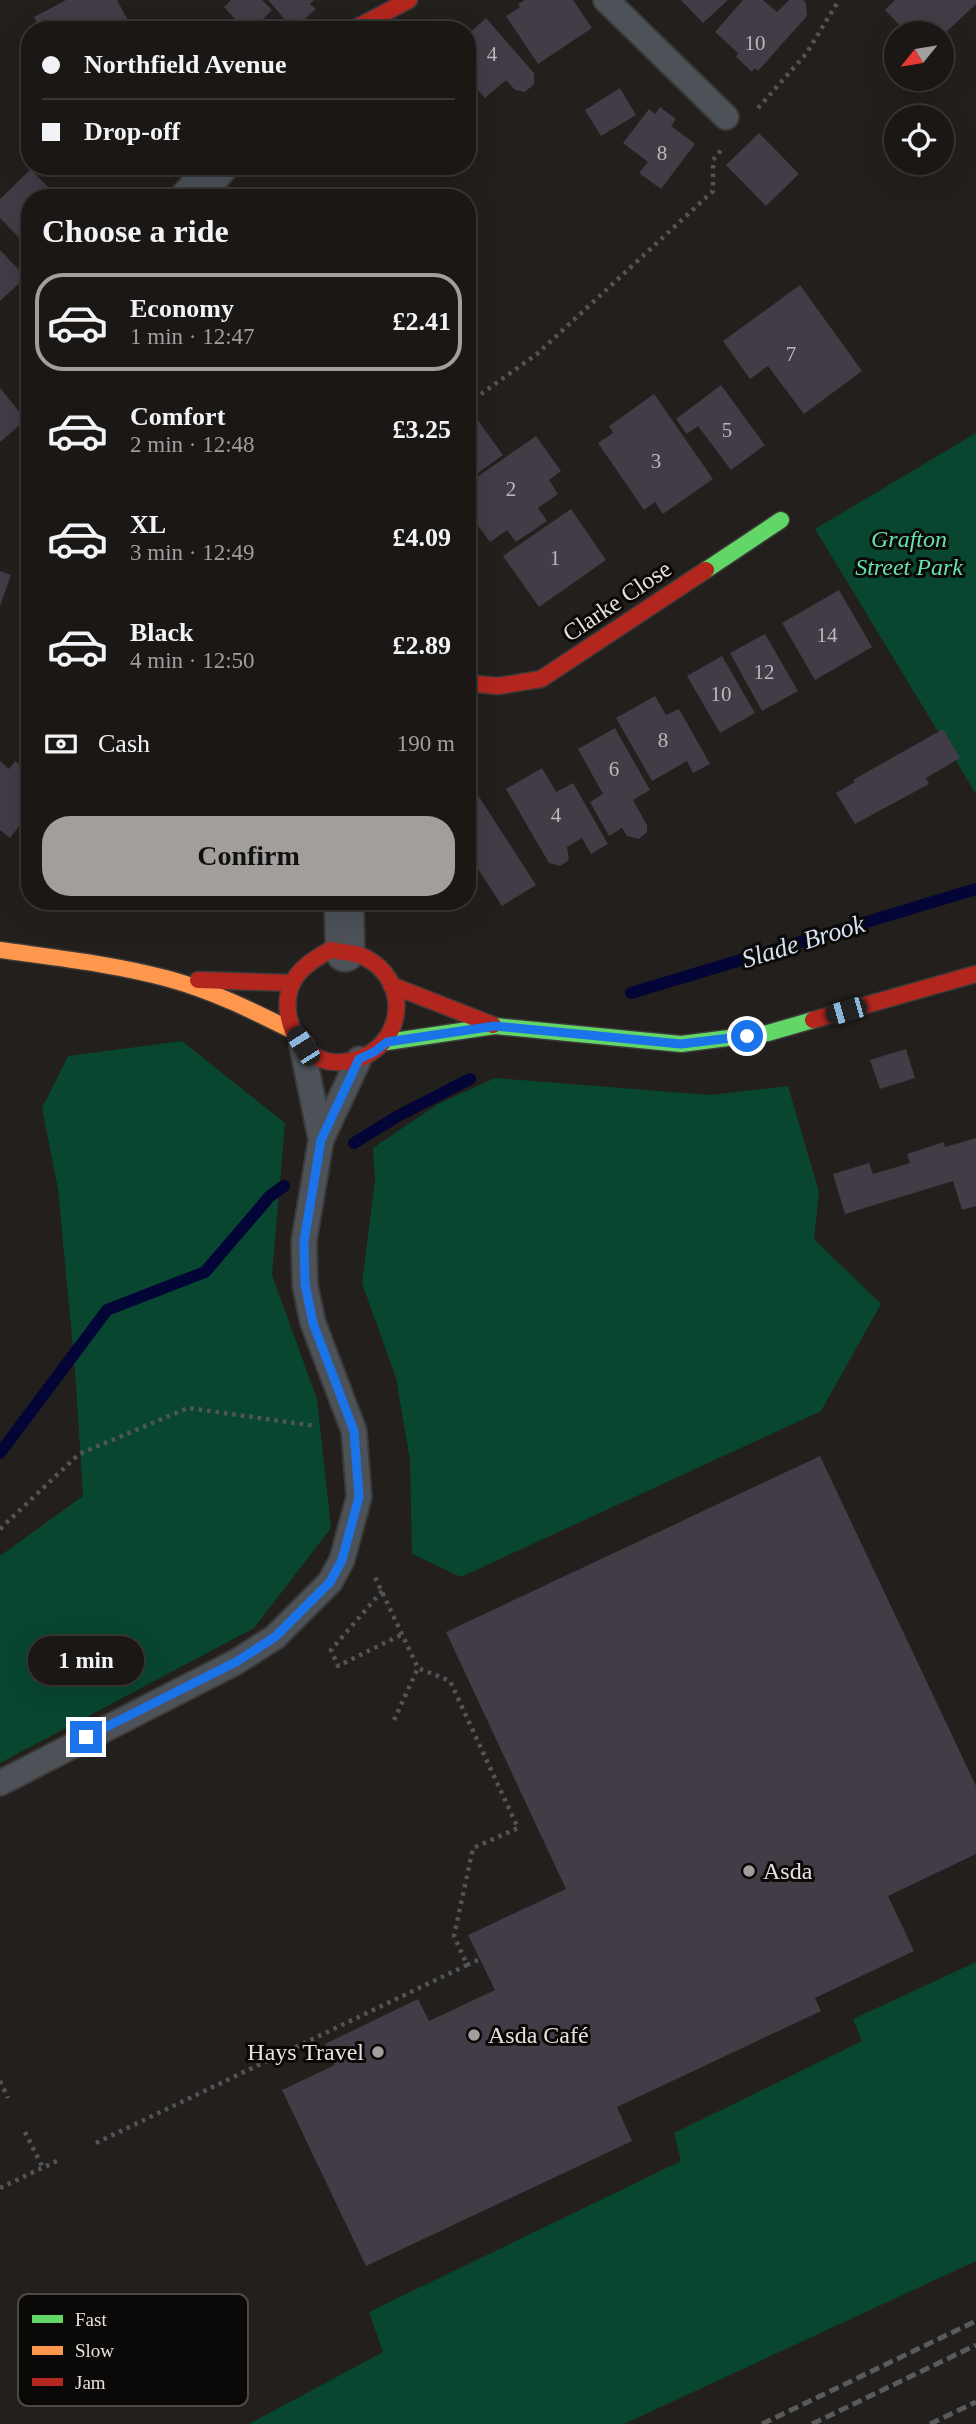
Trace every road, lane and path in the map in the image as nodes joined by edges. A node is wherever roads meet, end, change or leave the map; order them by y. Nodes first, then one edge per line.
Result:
1 (409, 0) edge
2 (606, 0) edge
3 (839, 0) edge
4 (359, 17) edge
5 (755, 111) dead end
6 (728, 129) joint
7 (210, 175) edge
8 (198, 189) edge
9 (476, 398) edge
10 (781, 520) dead end
11 (476, 684) edge
12 (344, 910) edge
13 (0, 950) edge
14 (345, 952) junction
15 (976, 974) edge
16 (171, 979) junction
17 (291, 983) junction
18 (391, 985) junction
19 (495, 1026) junction
20 (298, 1039) junction
21 (387, 1042) junction
22 (359, 1059) junction
23 (321, 1140) junction
24 (354, 1431) junction
25 (0, 1529) edge
26 (401, 1635) junction
27 (418, 1668) junction
28 (394, 1720) dead end
29 (0, 1783) edge
30 (480, 1959) dead end
31 (467, 1965) junction
32 (0, 2081) edge
33 (8, 2098) dead end
34 (25, 2132) dead end
35 (96, 2143) dead end
36 (61, 2159) dead end
37 (43, 2168) junction
38 (0, 2188) edge

1 - 4 main road
2 - 6 lane
3 - 5 path
6 - 9 path
7 - 8 street
10 - 11 main road, Clarke Close
12 - 14 street
13 - 16 main road
14 - 17 main road
14 - 18 main road
15 - 19 main road
16 - 17 main road
16 - 20 main road
17 - 20 main road
18 - 19 main road
18 - 21 main road
19 - 21 main road
20 - 22 main road
20 - 23 lane
21 - 22 main road
22 - 23 lane
23 - 24 lane
24 - 25 path
24 - 29 lane
26 - 26 path
26 - 27 path
27 - 28 path
27 - 31 path
30 - 31 path
31 - 35 path
32 - 33 path
34 - 37 path
36 - 37 path
37 - 38 path

